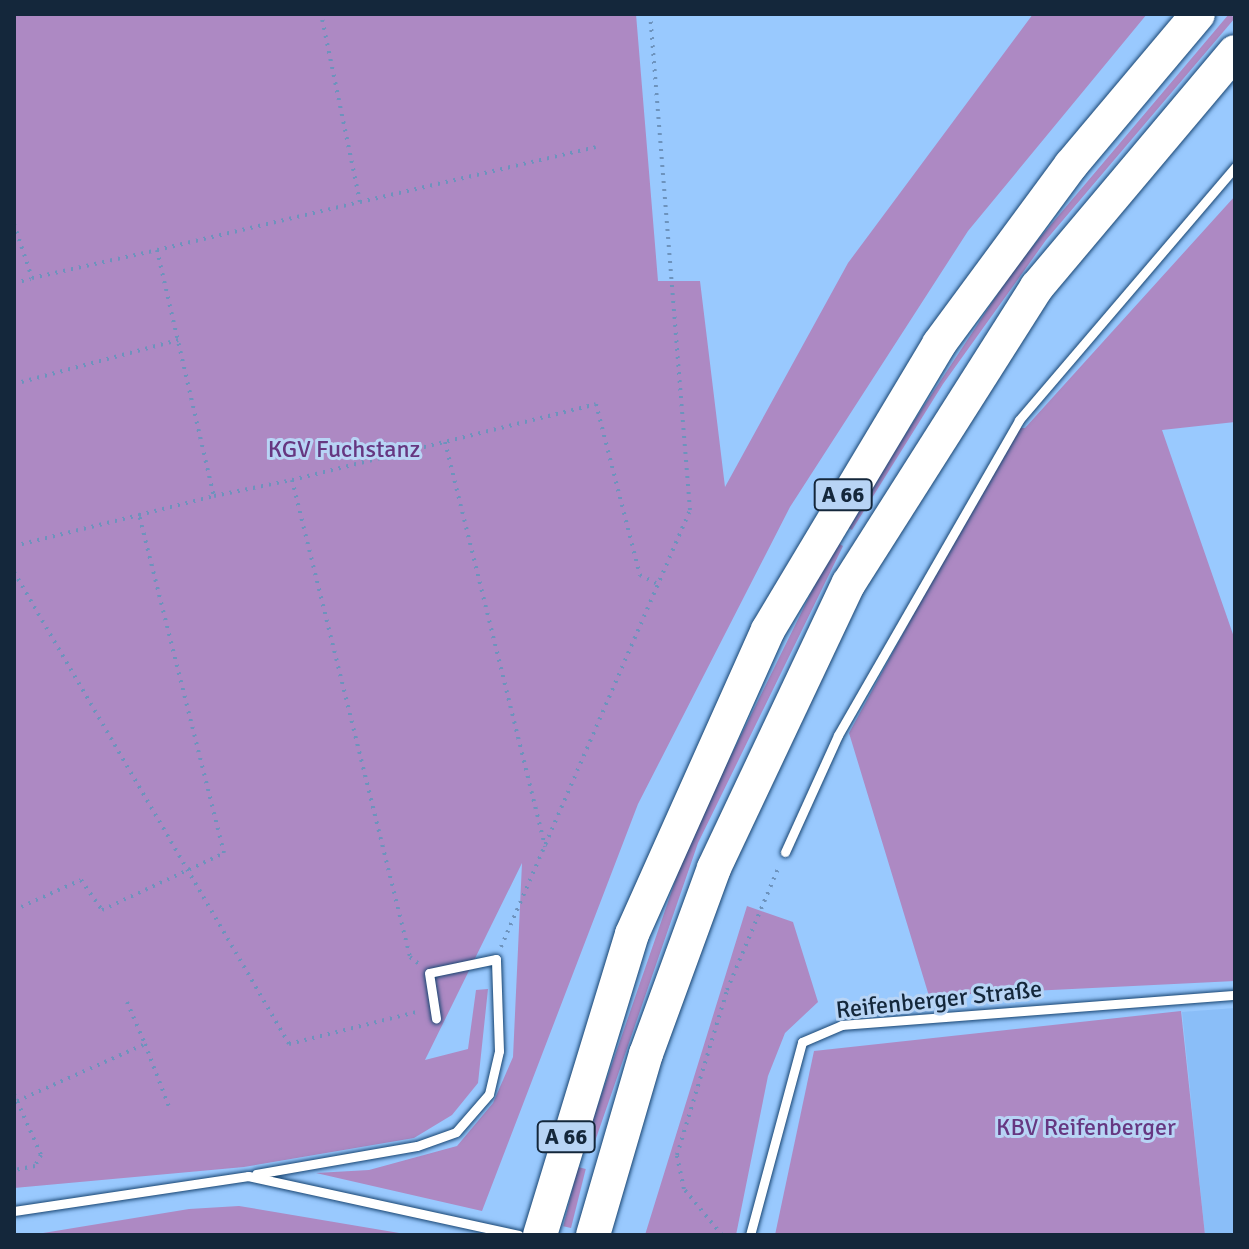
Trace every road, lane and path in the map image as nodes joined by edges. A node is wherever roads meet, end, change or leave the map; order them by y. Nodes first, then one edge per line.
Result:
1 (321, 14) edge
2 (650, 14) edge
3 (1198, 14) edge
4 (1235, 52) edge
5 (596, 147) dead end
6 (1235, 167) edge
7 (360, 202) junction
8 (14, 224) edge
9 (157, 250) junction
10 (32, 278) junction
11 (14, 283) edge
12 (178, 340) junction
13 (14, 384) edge
14 (445, 442) junction
15 (292, 480) junction
16 (214, 496) junction
17 (139, 515) junction
18 (14, 546) edge
19 (14, 572) edge
20 (656, 583) junction
21 (545, 848) junction
22 (785, 852) joint
23 (187, 869) junction
24 (14, 910) edge
25 (496, 959) junction
26 (429, 973) junction
27 (1235, 995) edge
28 (127, 1002) dead end
29 (435, 1013) joint
30 (145, 1044) junction
31 (14, 1094) edge
32 (17, 1101) junction
33 (169, 1107) dead end
34 (617, 1150) junction
35 (14, 1170) edge
36 (248, 1176) junction
37 (14, 1211) edge
38 (519, 1235) edge
39 (540, 1235) edge
40 (593, 1235) edge
41 (609, 1235) edge
42 (722, 1235) edge
43 (750, 1235) edge

1 - 7 path
2 - 20 path
3 - 39 highway, A 66
4 - 34 highway, A 66
5 - 7 path
6 - 22 lane
7 - 9 path
8 - 10 path
9 - 10 path
9 - 12 path
10 - 11 path
12 - 13 path
12 - 16 path
14 - 15 path
14 - 20 path
14 - 21 path
15 - 16 path
15 - 26 path
16 - 17 path
17 - 18 path
17 - 23 path
19 - 23 path
20 - 21 path
21 - 25 path
22 - 42 path
23 - 24 path
23 - 29 path
25 - 26 lane
25 - 36 lane
26 - 29 lane
27 - 43 lane, Reifenberger Straße
28 - 30 path
30 - 32 path
30 - 33 path
31 - 32 path
32 - 35 path
34 - 40 highway, A 66
34 - 41 highway
36 - 37 lane
36 - 38 lane

